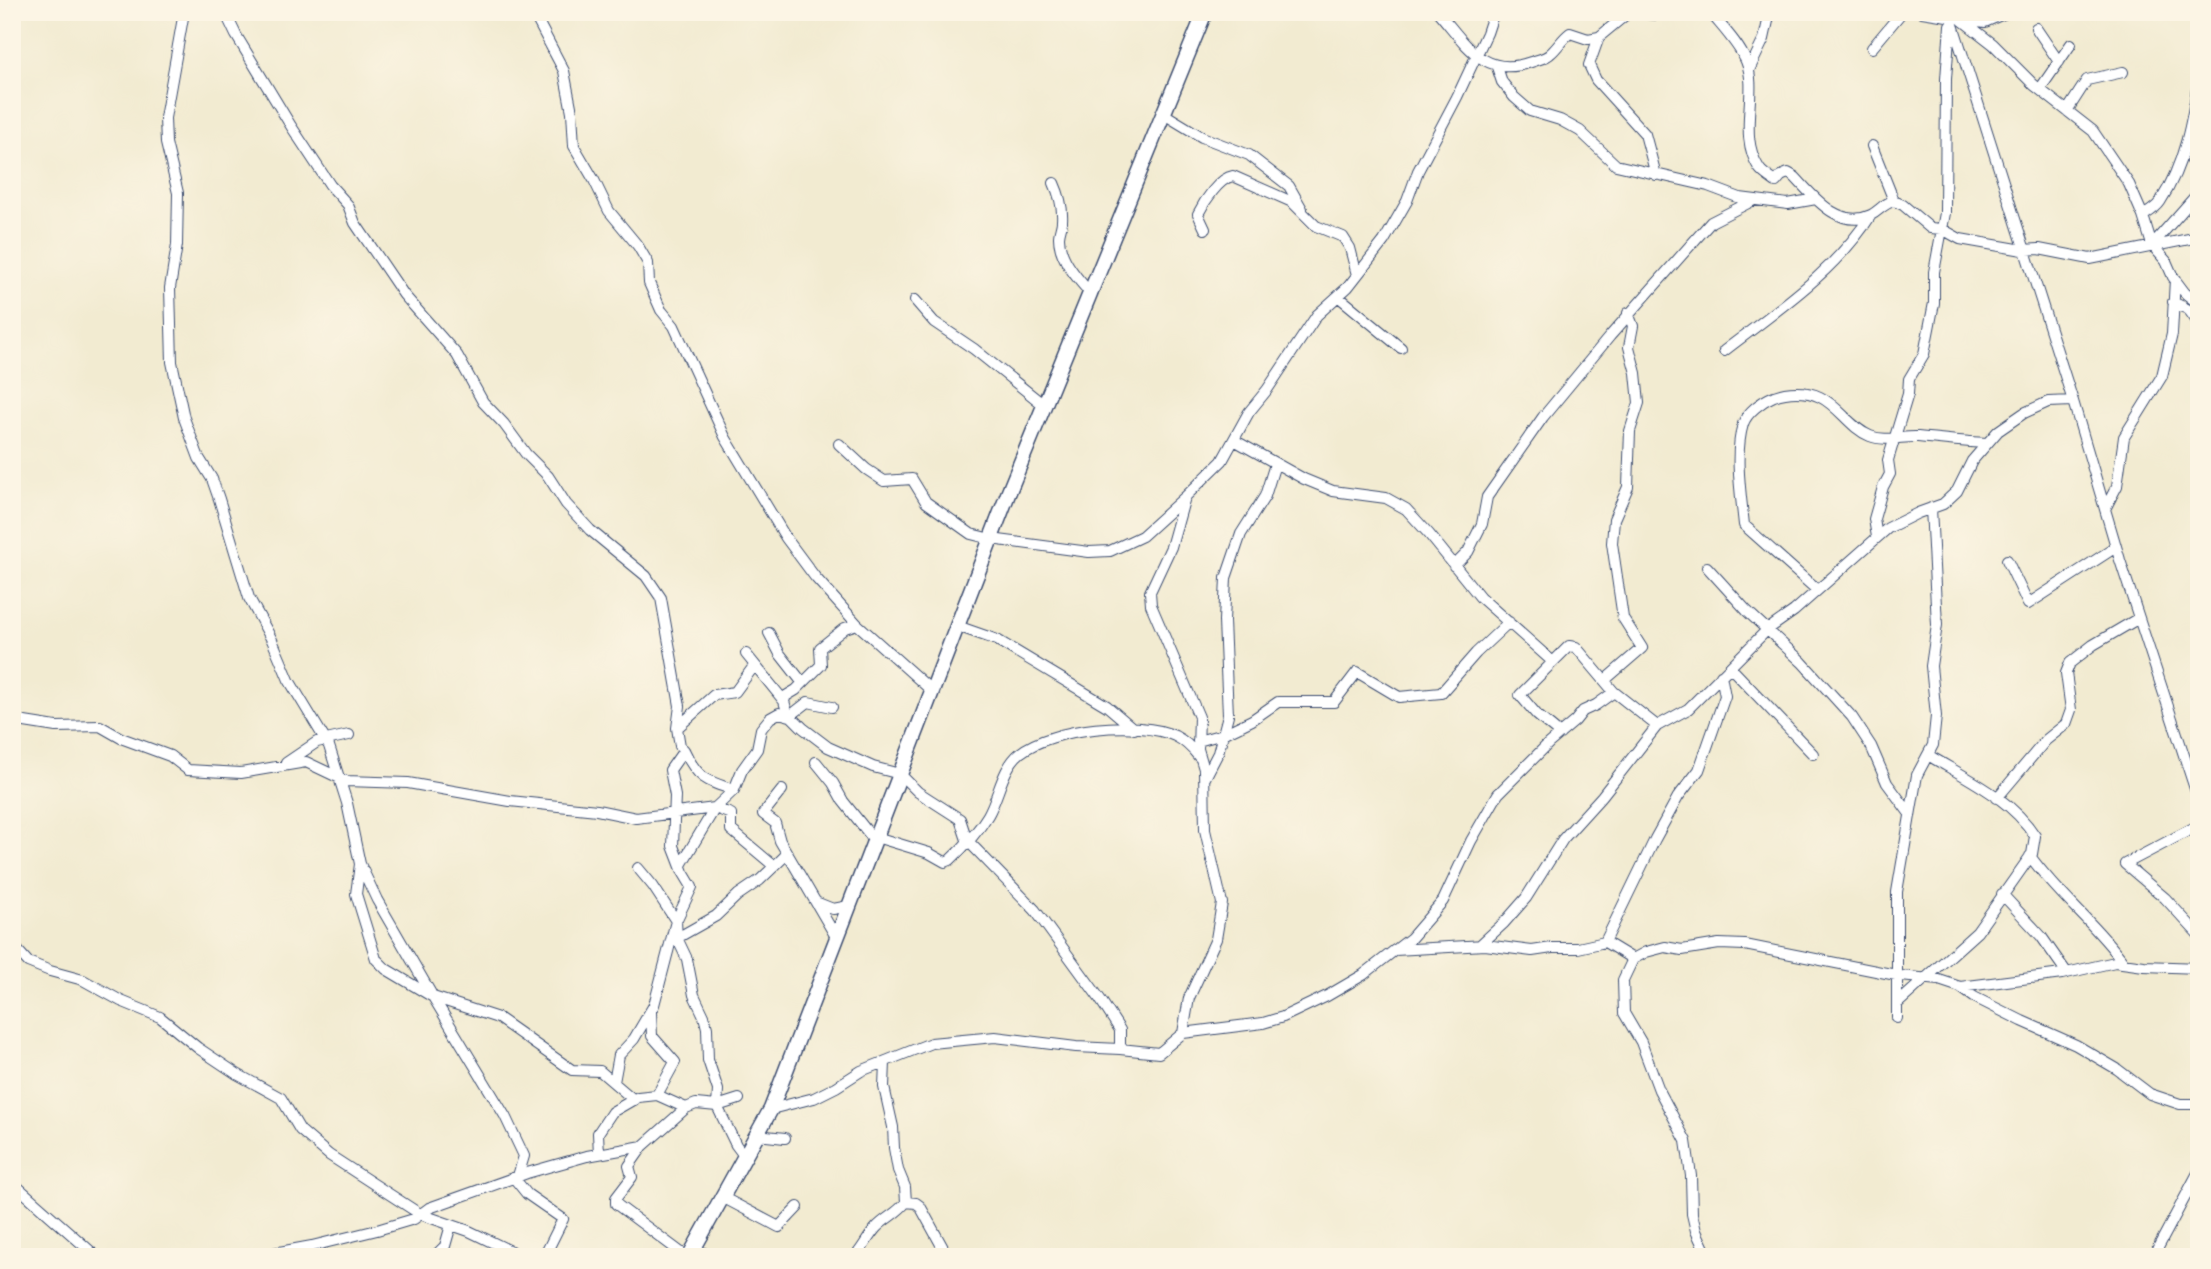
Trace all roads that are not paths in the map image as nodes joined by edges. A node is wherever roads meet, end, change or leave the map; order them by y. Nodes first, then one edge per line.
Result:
1 (184, 12) edge
2 (225, 12) edge
3 (533, 12) edge
4 (1205, 12) edge
5 (1438, 12) edge
6 (1494, 12) edge
7 (1674, 12) edge
8 (1710, 12) edge
9 (1770, 12) edge
10 (1820, 12) edge
11 (1835, 12) edge
12 (1902, 12) edge
13 (1922, 12) edge
14 (2008, 12) edge
15 (1950, 15) edge
16 (1962, 20) junction
17 (2036, 28) dead end
18 (1599, 37) junction
19 (2071, 44) dead end
20 (1872, 48) dead end
21 (1476, 55) junction
22 (2059, 62) junction
23 (1497, 67) junction
24 (1748, 70) junction
25 (2123, 72) dead end
26 (2199, 75) edge
27 (2040, 89) junction
28 (2067, 111) junction
29 (1164, 114) junction
30 (1872, 146) dead end
31 (1657, 175) junction
32 (1054, 183) dead end
33 (2199, 192) edge
34 (1816, 199) junction
35 (1754, 200) junction
36 (1894, 201) junction
37 (1304, 212) junction
38 (1872, 215) junction
39 (2143, 216) junction
40 (1205, 229) dead end
41 (1942, 229) junction
42 (2199, 237) edge
43 (2152, 246) junction
44 (2024, 250) junction
45 (1357, 275) junction
46 (2175, 279) junction
47 (2199, 292) edge
48 (2185, 293) junction
49 (1091, 294) junction
50 (1339, 298) junction
51 (915, 300) dead end
52 (2173, 302) junction
53 (2199, 304) edge
54 (1628, 313) junction
55 (2199, 324) edge
56 (1401, 348) dead end
57 (1724, 351) dead end
58 (2073, 401) junction
59 (1045, 405) junction
60 (1894, 438) junction
61 (1234, 440) junction
62 (1987, 443) junction
63 (839, 444) dead end
64 (1275, 464) junction
65 (1185, 497) junction
66 (1931, 508) junction
67 (2105, 509) junction
68 (1877, 537) junction
69 (991, 539) junction
70 (2116, 547) junction
71 (2007, 560) dead end
72 (1454, 566) junction
73 (1707, 567) dead end
74 (1817, 590) junction
75 (2139, 618) junction
76 (1509, 622) junction
77 (857, 624) junction
78 (957, 626) junction
79 (1767, 630) junction
80 (769, 633) dead end
81 (746, 654) dead end
82 (1553, 662) junction
83 (754, 666) junction
84 (1730, 667) junction
85 (1721, 676) junction
86 (1605, 680) junction
87 (802, 682) junction
88 (932, 691) junction
89 (1614, 692) junction
90 (784, 701) junction
91 (832, 707) dead end
92 (790, 716) junction
93 (12, 720) edge
94 (1657, 726) junction
95 (677, 727) junction
96 (1135, 729) junction
97 (1223, 734) junction
98 (1560, 734) junction
99 (349, 735) dead end
100 (326, 740) junction
101 (1198, 741) junction
102 (684, 750) junction
103 (1813, 754) dead end
104 (1928, 755) junction
105 (1200, 759) junction
106 (817, 762) dead end
107 (282, 765) junction
108 (900, 774) junction
109 (339, 778) junction
110 (1205, 778) junction
111 (734, 790) junction
112 (782, 790) dead end
113 (1997, 798) junction
114 (2199, 801) edge
115 (715, 808) junction
116 (674, 812) junction
117 (1910, 814) junction
118 (2199, 825) edge
119 (875, 838) junction
120 (969, 842) junction
121 (787, 854) junction
122 (2030, 856) junction
123 (360, 864) junction
124 (681, 865) junction
125 (774, 866) junction
126 (638, 868) dead end
127 (2003, 894) junction
128 (817, 903) junction
129 (849, 906) junction
130 (676, 921) junction
131 (2199, 935) edge
132 (836, 937) junction
133 (677, 938) junction
134 (1605, 942) junction
135 (12, 944) edge
136 (1480, 945) junction
137 (1395, 950) junction
138 (1633, 960) junction
139 (2124, 963) junction
140 (2199, 968) edge
141 (2067, 973) junction
142 (1896, 975) junction
143 (1925, 978) junction
144 (1960, 987) junction
145 (433, 997) junction
146 (1896, 1004) junction
147 (651, 1012) junction
148 (1897, 1018) dead end
149 (1183, 1033) junction
150 (1120, 1049) junction
151 (885, 1062) junction
152 (614, 1082) junction
153 (657, 1095) junction
154 (739, 1099) dead end
155 (634, 1100) junction
156 (2199, 1104) edge
157 (718, 1106) junction
158 (685, 1108) junction
159 (771, 1109) junction
160 (757, 1135) junction
161 (785, 1138) dead end
162 (643, 1146) junction
163 (599, 1154) junction
164 (745, 1157) junction
165 (2199, 1171) edge
166 (516, 1177) junction
167 (12, 1182) edge
168 (723, 1198) junction
169 (906, 1202) junction
170 (798, 1207) dead end
171 (420, 1214) junction
172 (452, 1225) junction
173 (445, 1246) junction
174 (690, 1254) edge
175 (857, 1256) edge
176 (97, 1257) edge
177 (252, 1257) edge
178 (434, 1257) edge
179 (453, 1257) edge
180 (523, 1257) edge
181 (544, 1257) edge
182 (710, 1257) edge
183 (948, 1257) edge
184 (1709, 1257) edge
185 (2152, 1257) edge

1 - 100 street
2 - 95 street
3 - 77 street
4 - 29 street
5 - 21 street
6 - 21 street
7 - 18 street
8 - 24 street
9 - 24 street
10 - 11 street
12 - 20 street
13 - 15 street
14 - 16 street
15 - 16 street
15 - 41 street
15 - 44 street
16 - 27 street
17 - 22 street
18 - 23 street
18 - 31 street
19 - 22 street
21 - 23 street
21 - 45 street
22 - 27 street
23 - 31 street
24 - 34 street
25 - 28 street
26 - 39 street
27 - 28 street
28 - 39 street
29 - 37 street
29 - 49 street
30 - 36 street
31 - 35 street
32 - 49 street
33 - 43 street
34 - 35 street
34 - 38 street
35 - 54 street
36 - 38 street
36 - 41 street
37 - 40 street
37 - 45 street
38 - 57 street
39 - 43 street
41 - 44 street
41 - 60 street
42 - 43 street
43 - 44 street
43 - 46 street
44 - 58 street
45 - 50 street
46 - 48 street
46 - 52 street
47 - 48 street
48 - 53 street
49 - 59 street
50 - 56 street
50 - 61 street
51 - 59 street
52 - 55 street
52 - 67 street
54 - 72 street
54 - 86 street
58 - 62 street
58 - 67 street
59 - 69 street
60 - 62 street
60 - 68 street
60 - 74 street
61 - 64 street
61 - 65 street
62 - 66 street
63 - 69 street
64 - 72 street
64 - 97 street
65 - 69 street
65 - 101 street
66 - 68 street
66 - 104 street
67 - 70 street
68 - 74 street
69 - 78 street
70 - 71 street
70 - 75 street
72 - 76 street
73 - 79 street
74 - 79 street
75 - 113 street
75 - 114 street
76 - 82 street
76 - 97 street
77 - 87 street
77 - 88 street
78 - 88 street
78 - 96 street
79 - 84 street
79 - 117 street
80 - 87 street
81 - 83 street
82 - 86 street
82 - 98 street
83 - 90 street
83 - 95 street
84 - 85 street
84 - 103 street
85 - 94 street
85 - 134 street
86 - 89 street
87 - 90 street
88 - 108 street
89 - 94 street
89 - 98 street
90 - 92 street
91 - 92 street
92 - 108 street
92 - 111 street
93 - 107 street
94 - 136 street
95 - 102 street
96 - 105 street
96 - 120 street
97 - 101 street
97 - 110 street
98 - 137 street
99 - 100 street
100 - 107 street
100 - 109 street
101 - 105 street
102 - 111 street
102 - 116 street
104 - 113 street
104 - 117 street
105 - 110 street
106 - 119 street
107 - 109 street
108 - 119 street
108 - 120 street
109 - 116 street
109 - 123 street
110 - 149 street
111 - 115 street
112 - 121 street
113 - 122 street
115 - 116 street
115 - 124 street
115 - 125 street
116 - 124 street
117 - 142 street
118 - 131 street
119 - 120 street
119 - 129 street
120 - 150 street
121 - 125 street
121 - 128 street
122 - 127 street
122 - 139 street
123 - 145 street
123 - 145 street
124 - 130 street
125 - 133 street
126 - 130 street
127 - 141 street
127 - 143 street
128 - 129 street
128 - 132 street
129 - 132 street
130 - 133 street
130 - 147 street
132 - 159 street
133 - 157 street
134 - 136 street
134 - 138 street
135 - 171 street
136 - 137 street
137 - 149 street
138 - 142 street
138 - 184 street
139 - 140 street
139 - 141 street
141 - 144 street
142 - 143 street
142 - 146 street
143 - 144 street
143 - 146 street
144 - 156 street
145 - 152 street
145 - 166 street
146 - 148 street
147 - 152 street
147 - 153 street
149 - 150 street
150 - 151 street
151 - 159 street
151 - 169 street
152 - 155 street
153 - 155 street
153 - 158 street
154 - 157 street
155 - 163 street
157 - 158 street
157 - 164 street
158 - 162 street
159 - 160 street
160 - 161 street
160 - 164 street
162 - 163 street
162 - 174 street
163 - 166 street
164 - 168 street
165 - 185 street
166 - 171 street
166 - 181 street
167 - 176 street
168 - 170 street
168 - 174 street
169 - 175 street
169 - 183 street
171 - 172 street
171 - 177 street
172 - 173 street
172 - 180 street
173 - 178 street
173 - 179 street
174 - 182 street

